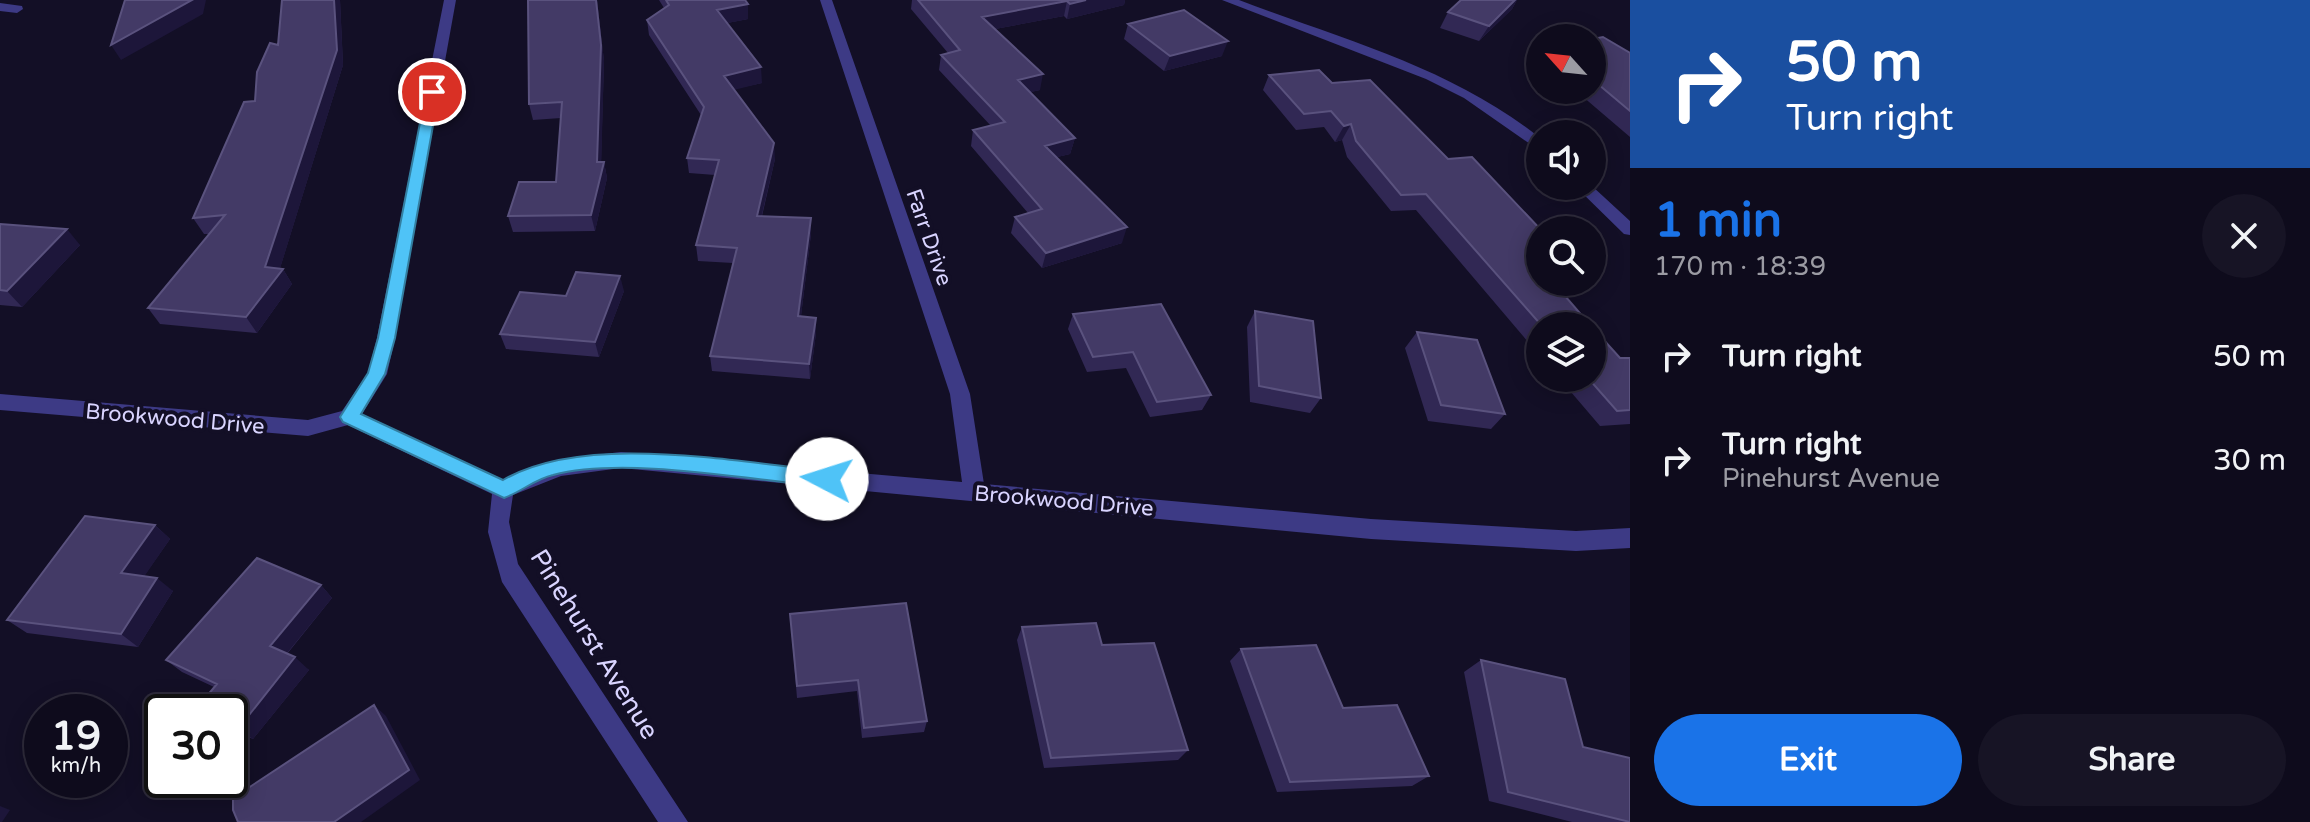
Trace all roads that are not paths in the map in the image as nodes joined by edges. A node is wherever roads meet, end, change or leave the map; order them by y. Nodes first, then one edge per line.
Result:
1 (450, 0) edge
2 (826, 0) edge
3 (1228, 0) edge
4 (0, 7) edge
5 (17, 9) dead end
6 (1526, 135) edge
7 (1598, 200) edge
8 (1630, 230) edge
9 (0, 402) edge
10 (349, 417) junction
11 (504, 490) junction
12 (974, 492) junction
13 (1630, 538) edge
14 (674, 822) edge

1 - 10 street
2 - 12 street, Farr Drive
3 - 6 street
4 - 5 street
7 - 8 street
9 - 10 street, Brookwood Drive
10 - 11 street
11 - 12 street, Brookwood Drive
11 - 14 street, Pinehurst Avenue
12 - 13 street, Brookwood Drive

